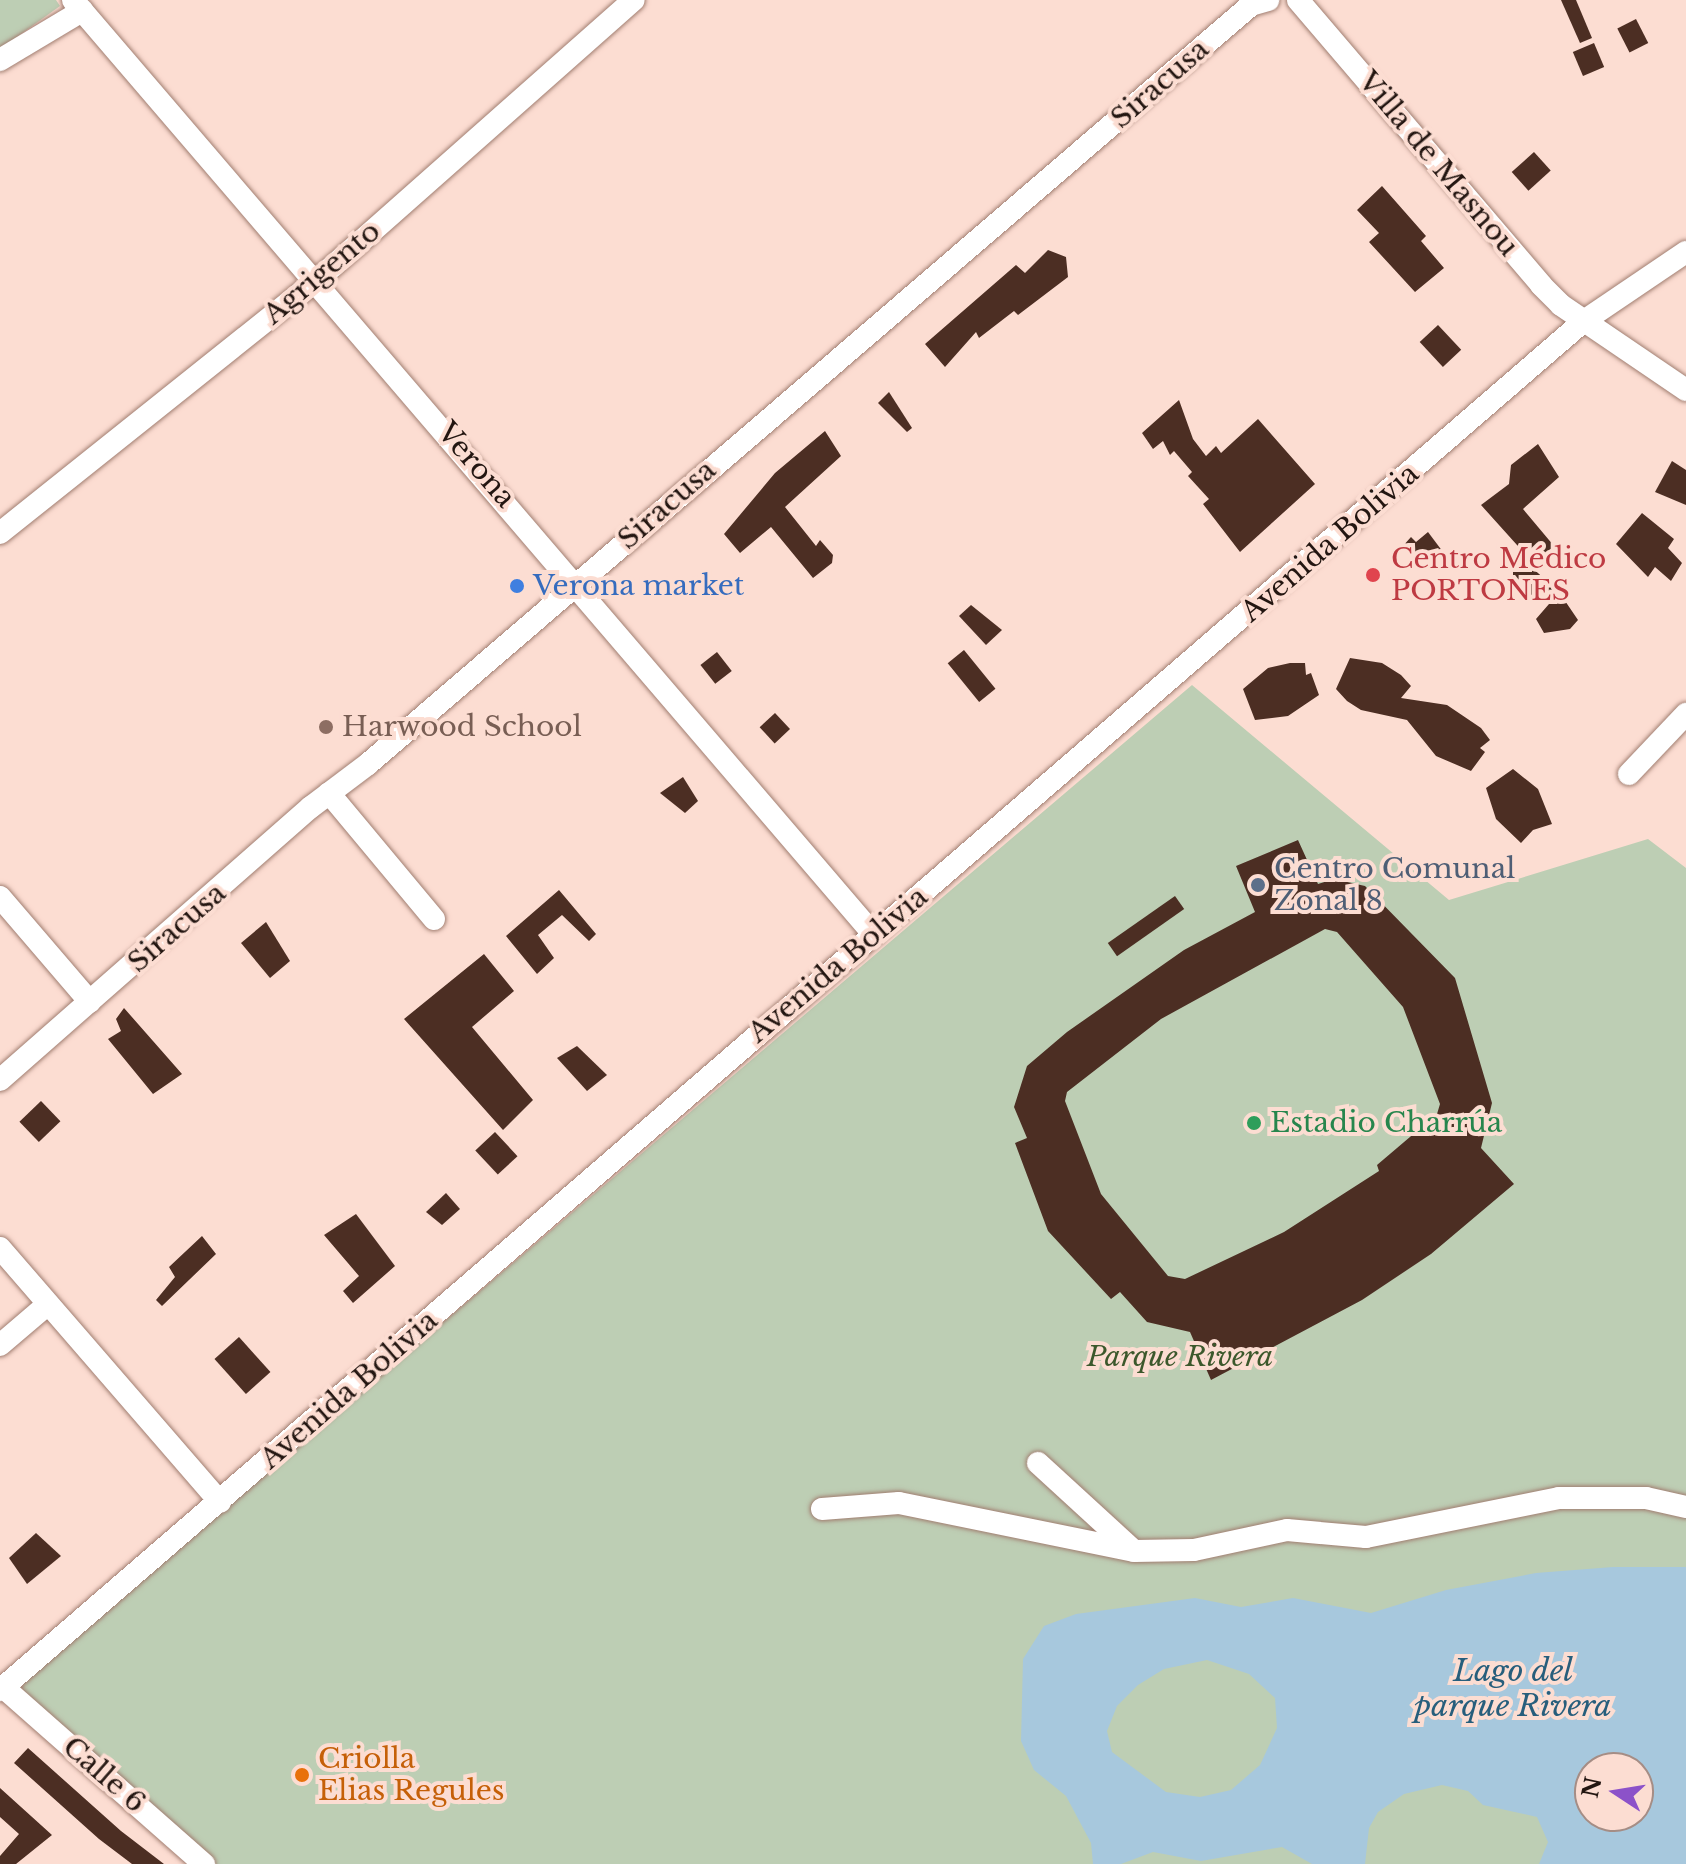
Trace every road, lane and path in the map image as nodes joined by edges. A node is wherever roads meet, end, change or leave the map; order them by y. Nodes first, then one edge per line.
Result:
1 (634, 0) edge
2 (1268, 0) edge
3 (1298, 0) edge
4 (78, 5) edge
5 (0, 60) edge
6 (1686, 252) edge
7 (316, 281) junction
8 (1584, 321) junction
9 (1686, 390) edge
10 (0, 533) edge
11 (577, 582) junction
12 (1686, 714) edge
13 (1629, 774) dead end
14 (329, 793) junction
15 (0, 897) edge
16 (434, 919) dead end
17 (874, 935) junction
18 (90, 1002) junction
19 (0, 1080) edge
20 (0, 1248) edge
21 (48, 1304) junction
22 (0, 1345) edge
23 (1038, 1463) dead end
24 (220, 1502) junction
25 (1686, 1507) edge
26 (822, 1509) dead end
27 (1134, 1551) junction
28 (1, 1689) edge
29 (204, 1864) edge

1 - 7 street, Agrigento
2 - 11 street, Siracusa
3 - 8 street, Villa de Masnou
4 - 5 street
4 - 7 street, Verona
6 - 8 street, Avenida Bolivia
7 - 10 street, Agrigento
7 - 11 street, Verona
8 - 9 street, Villa de Masnou
8 - 17 street, Avenida Bolivia
11 - 14 street, Siracusa
11 - 17 street, Verona
12 - 13 street
14 - 16 street
14 - 18 street, Siracusa
15 - 18 street
17 - 24 street, Avenida Bolivia
18 - 19 street, Siracusa
20 - 21 street
21 - 22 street
21 - 24 street
23 - 27 street
24 - 28 street, Avenida Bolivia
25 - 27 street
26 - 27 street
28 - 29 street, Calle 6

